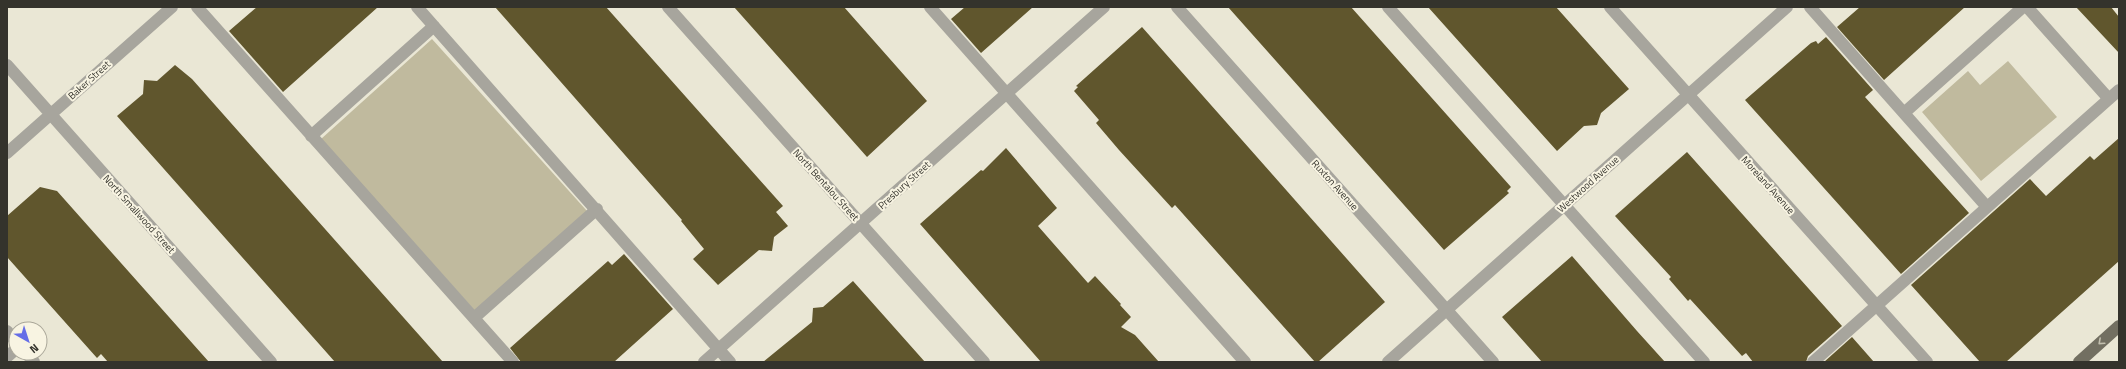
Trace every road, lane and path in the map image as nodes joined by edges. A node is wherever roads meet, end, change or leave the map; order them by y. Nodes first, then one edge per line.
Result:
1 (172, 7) edge
2 (197, 7) edge
3 (417, 7) edge
4 (668, 7) edge
5 (930, 7) edge
6 (1104, 7) edge
7 (1177, 7) edge
8 (1388, 7) edge
9 (1610, 7) edge
10 (1787, 7) edge
11 (1810, 7) edge
12 (2023, 7) edge
13 (2027, 7) edge
14 (434, 26) junction
15 (7, 65) edge
16 (2119, 90) edge
17 (1007, 94) junction
18 (1688, 95) junction
19 (2109, 99) junction
20 (1904, 113) junction
21 (51, 114) junction
22 (311, 136) junction
23 (7, 153) edge
24 (1564, 205) junction
25 (1988, 207) junction
26 (597, 209) junction
27 (860, 223) junction
28 (1876, 306) junction
29 (1446, 310) junction
30 (474, 318) junction
31 (2119, 326) edge
32 (719, 349) junction
33 (271, 362) edge
34 (513, 362) edge
35 (704, 362) edge
36 (730, 362) edge
37 (984, 362) edge
38 (1245, 362) edge
39 (1388, 362) edge
40 (1492, 362) edge
41 (1704, 362) edge
42 (1813, 362) edge
43 (1927, 362) edge
44 (2079, 362) edge

1 - 21 street, Baker Street
2 - 22 street
3 - 14 street
4 - 27 street, North Bentalou Street
5 - 17 street
6 - 17 street, Presbury Street
7 - 29 street, Ruxton Avenue
8 - 24 street
9 - 18 street, Moreland Avenue
10 - 18 street, Westwood Avenue
11 - 20 street
12 - 20 street
13 - 19 street
14 - 22 street
14 - 26 street
15 - 21 street, North Smallwood Street
16 - 19 street
17 - 27 street, Presbury Street
17 - 38 street
18 - 24 street, Westwood Avenue
18 - 28 street, Moreland Avenue
19 - 25 street
20 - 25 street
21 - 23 street, Baker Street
21 - 33 street, North Smallwood Street
22 - 30 street
24 - 29 street, Westwood Avenue
24 - 41 street
25 - 28 street
26 - 30 street
26 - 32 street
27 - 32 street, Presbury Street
27 - 37 street, North Bentalou Street
28 - 42 street
28 - 43 street, Moreland Avenue
29 - 39 street, Westwood Avenue
29 - 40 street, Ruxton Avenue
30 - 34 street
31 -> 44 main road
32 - 35 street, Presbury Street
32 - 36 street

